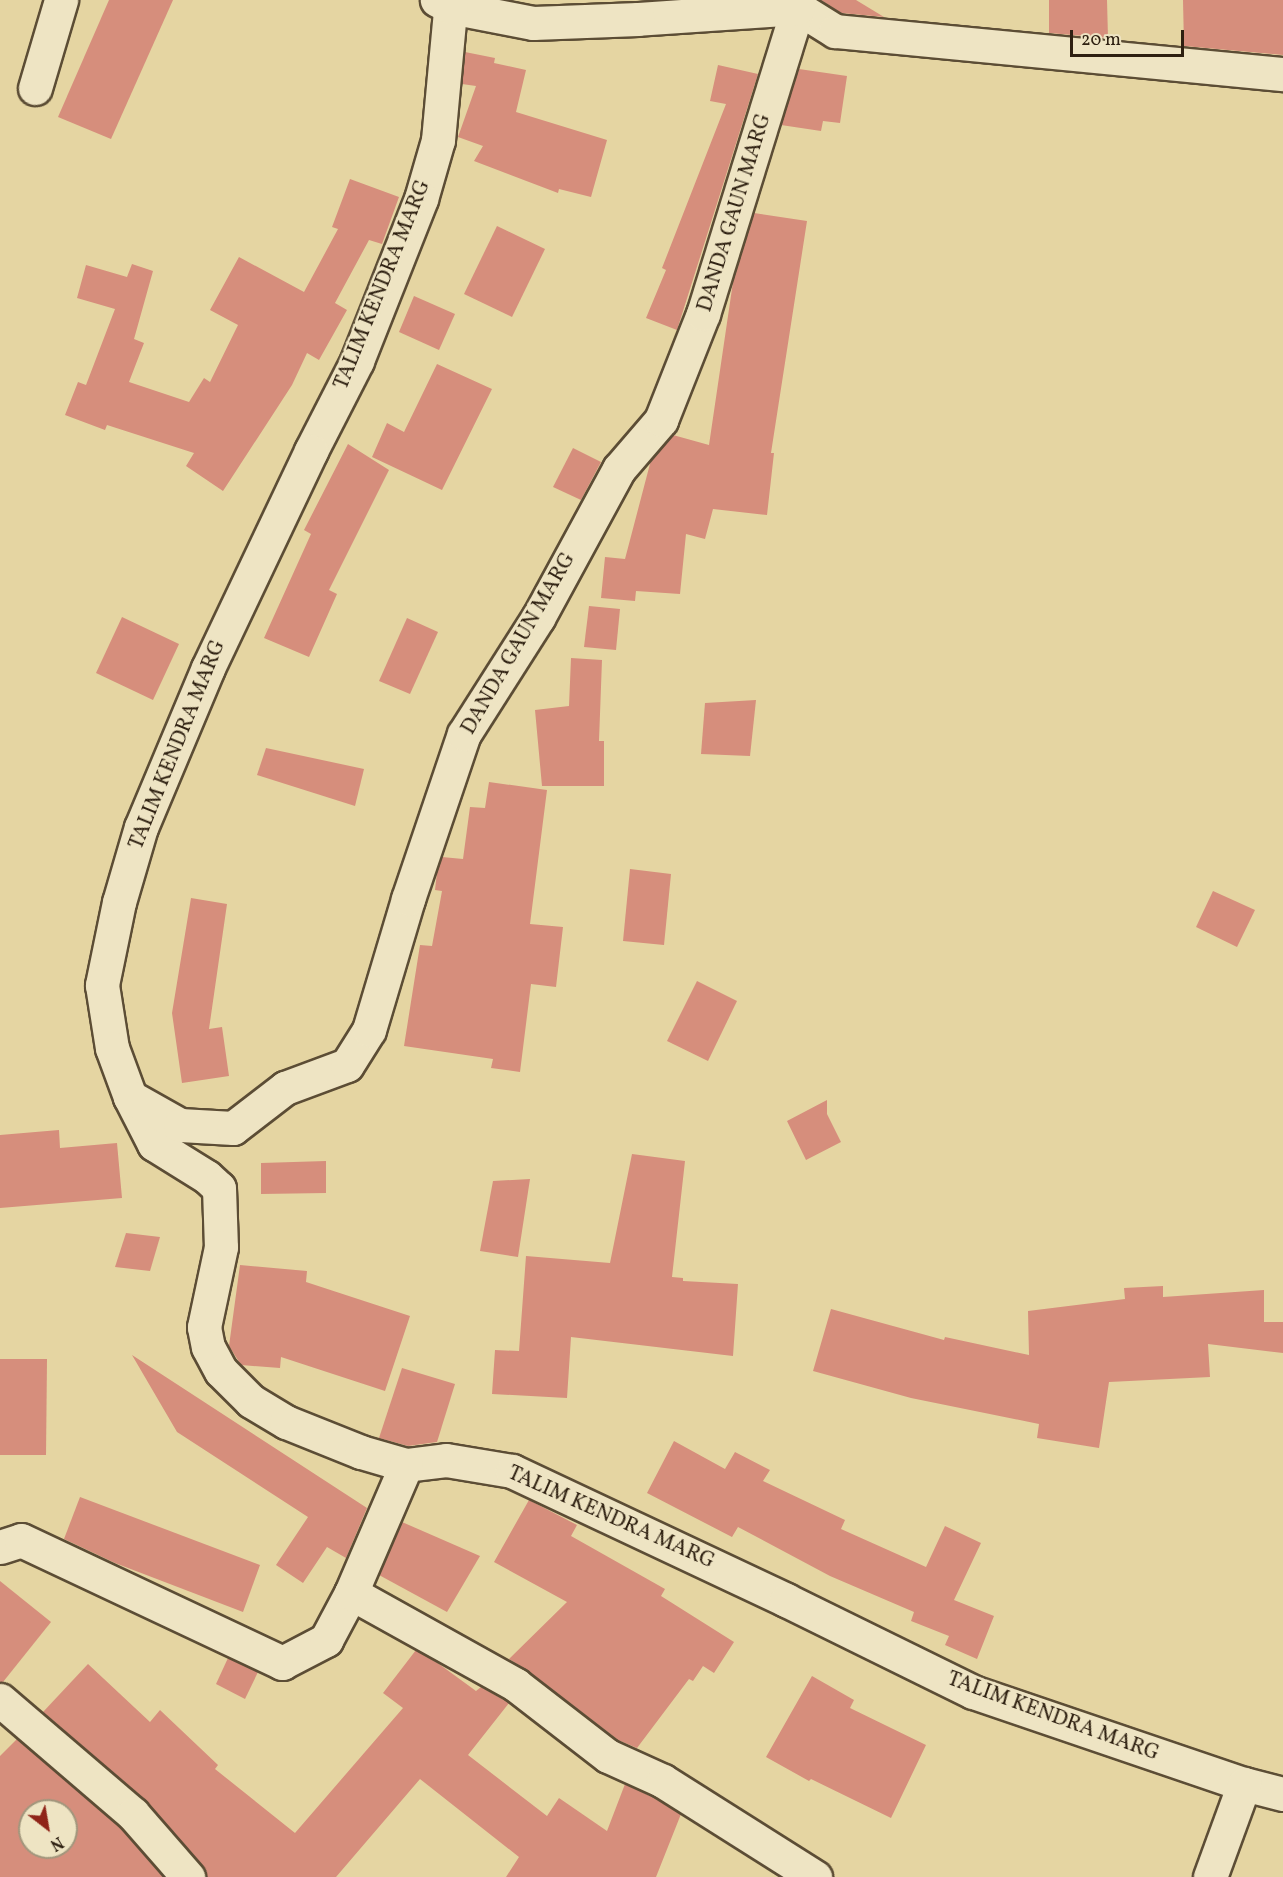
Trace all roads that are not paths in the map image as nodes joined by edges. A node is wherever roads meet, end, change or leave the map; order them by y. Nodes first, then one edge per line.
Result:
1 (61, 0) edge
2 (447, 2) edge
3 (796, 4) edge
4 (1283, 74) edge
5 (35, 88) dead end
6 (130, 1097) junction
7 (406, 1465) junction
8 (0, 1548) edge
9 (351, 1593) junction
10 (0, 1700) edge
11 (1244, 1784) junction
12 (1283, 1794) edge
13 (188, 1877) edge
14 (815, 1877) edge
15 (1210, 1877) edge

1 - 5 street
2 - 3 street
2 - 6 street, TALIM KENDRA MARG
3 - 4 street
3 - 6 street, DANDA GAUN MARG
6 - 7 street, TALIM KENDRA MARG
7 - 9 street
7 - 11 street, TALIM KENDRA MARG
8 - 9 street
9 - 14 street
10 - 13 street
11 - 12 street, TALIM KENDRA MARG
11 - 15 street

